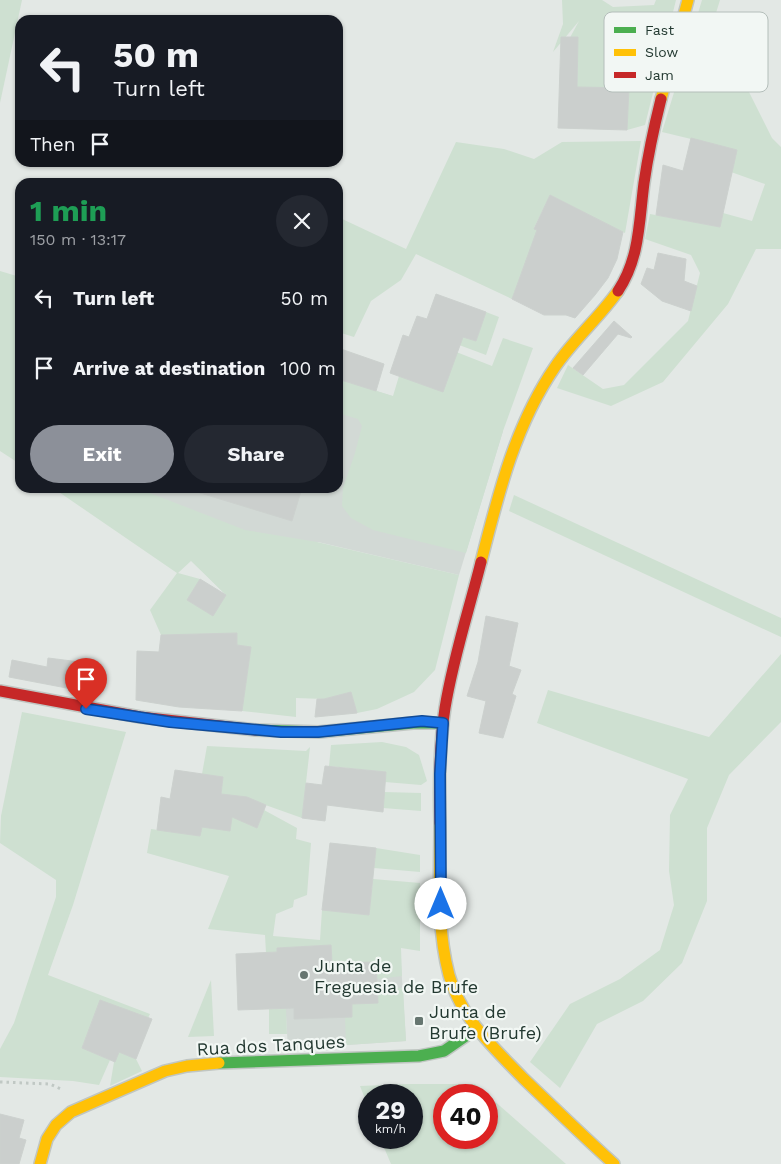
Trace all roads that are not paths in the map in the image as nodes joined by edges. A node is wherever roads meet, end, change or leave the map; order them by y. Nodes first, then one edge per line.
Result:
1 (664, 92) edge
2 (0, 691) edge
3 (443, 723) junction
4 (476, 1028) junction
5 (40, 1164) edge
6 (614, 1164) edge

1 - 3 street
2 - 3 street
3 - 4 street
4 - 5 street, Rua dos Tanques
4 - 6 street

